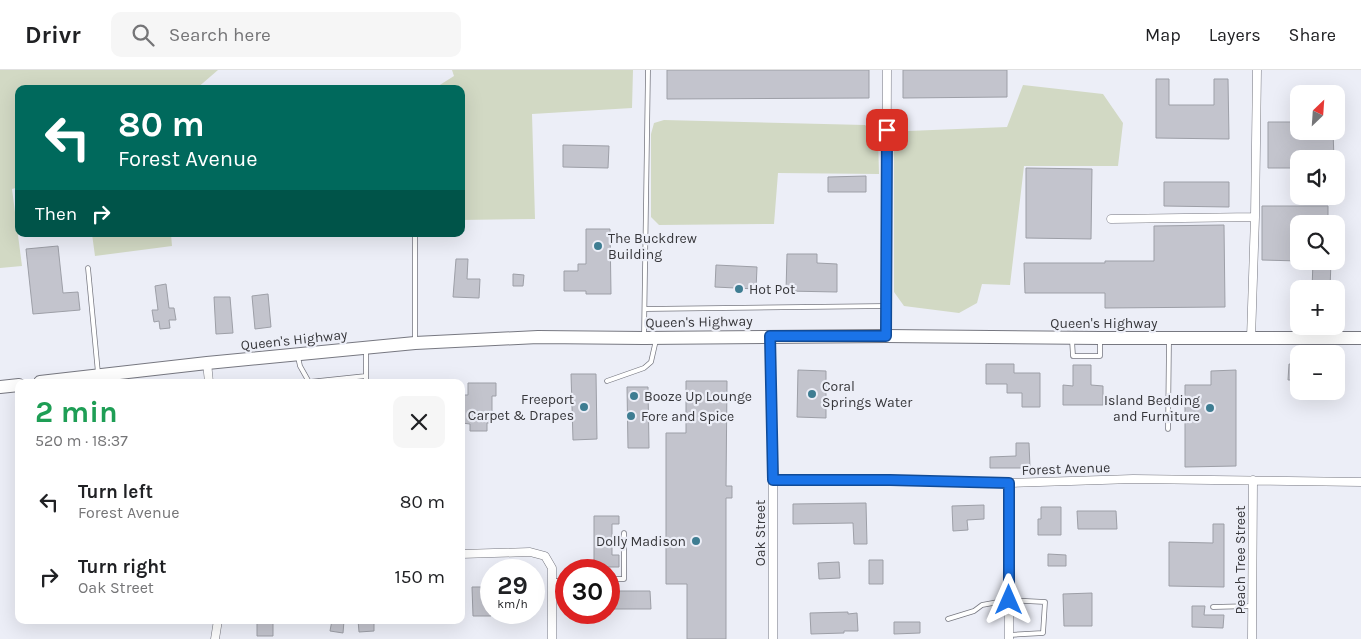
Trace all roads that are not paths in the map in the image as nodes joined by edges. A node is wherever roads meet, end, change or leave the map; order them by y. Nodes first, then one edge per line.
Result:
1 (648, 70) edge
2 (887, 70) edge
3 (1257, 70) edge
4 (1256, 217) junction
5 (1111, 219) dead end
6 (415, 237) edge
7 (88, 268) dead end
8 (886, 306) junction
9 (644, 309) junction
10 (770, 336) junction
11 (886, 336) junction
12 (650, 338) junction
13 (1072, 338) junction
14 (1100, 338) junction
15 (1169, 338) junction
16 (1251, 338) junction
17 (1361, 338) edge
18 (415, 342) junction
19 (366, 347) junction
20 (298, 354) junction
21 (207, 363) junction
22 (99, 376) junction
23 (366, 376) joint
24 (70, 379) edge
25 (209, 379) edge
26 (307, 379) edge
27 (338, 379) edge
28 (607, 381) dead end
29 (15, 385) edge
30 (0, 387) edge
31 (1168, 430) dead end
32 (773, 480) junction
33 (1252, 480) junction
34 (1361, 482) edge
35 (1009, 483) junction
36 (624, 533) dead end
37 (465, 554) edge
38 (620, 579) edge
39 (552, 580) junction
40 (555, 580) edge
41 (1009, 600) junction
42 (1252, 606) junction
43 (1213, 607) dead end
44 (948, 619) dead end
45 (217, 624) edge
46 (1009, 637) edge
47 (215, 639) edge
48 (552, 639) edge
49 (773, 639) edge
50 (1252, 639) edge

1 - 9 lane
2 - 8 street
3 - 4 street
4 - 5 street
4 - 16 street
6 - 18 lane
7 - 22 lane
8 - 9 lane
8 - 11 street
9 - 12 lane
10 - 11 main road, Queen's Highway
10 - 12 main road, Queen's Highway
10 - 32 street, Oak Street
11 - 13 main road, Queen's Highway
12 - 18 main road, Queen's Highway
12 - 28 lane
13 - 14 main road, Queen's Highway
13 - 14 lane
14 - 15 main road, Queen's Highway
15 - 16 main road, Queen's Highway
15 - 31 lane
16 - 17 main road, Queen's Highway
18 - 19 main road, Queen's Highway
19 - 20 main road, Queen's Highway
19 - 23 lane
20 - 21 main road, Queen's Highway
20 - 26 lane
21 - 22 main road, Queen's Highway
21 - 25 street
22 - 24 main road, Queen's Highway
23 - 27 lane
29 - 30 main road
32 - 35 street, Forest Avenue
32 - 49 street, Oak Street
33 - 34 street, Forest Avenue
33 - 35 street, Forest Avenue
33 - 42 street, Peach Tree Street
35 - 41 street
36 - 38 lane
37 - 39 street
39 - 40 lane
39 - 48 street
41 - 44 lane
41 - 46 street
41 - 46 lane
42 - 43 lane
42 - 50 street, Peach Tree Street
45 - 47 street

